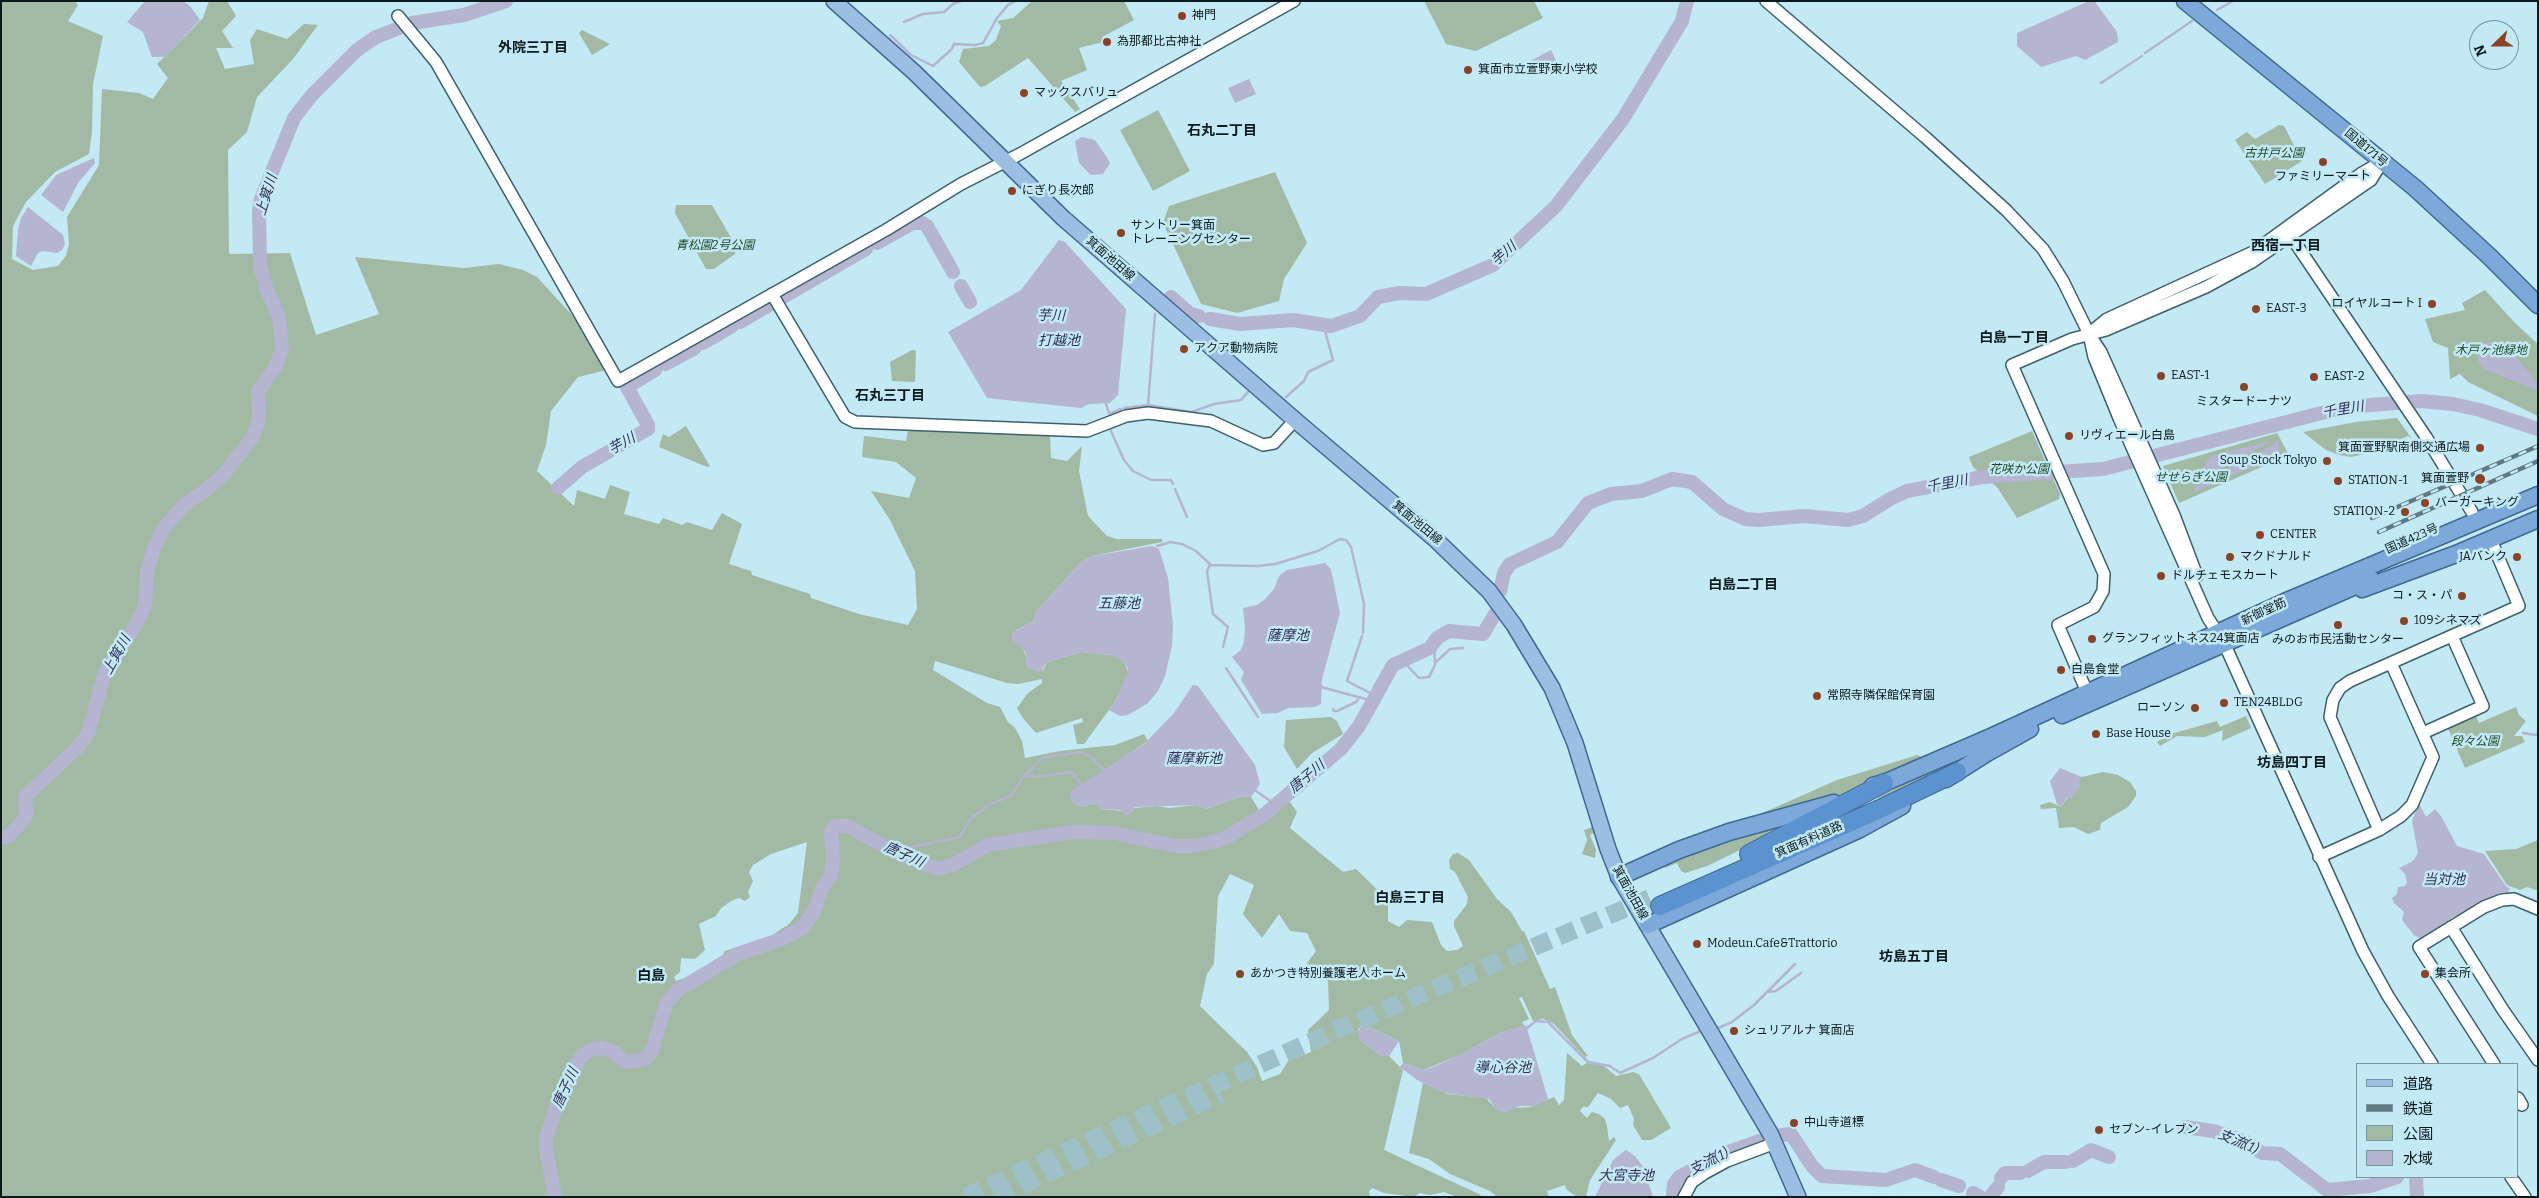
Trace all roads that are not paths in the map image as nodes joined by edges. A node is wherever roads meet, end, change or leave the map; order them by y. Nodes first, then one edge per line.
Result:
1 (834, 1) edge
2 (1294, 1) edge
3 (1766, 1) edge
4 (2185, 1) edge
5 (403, 22) dead end
6 (1006, 161) junction
7 (2382, 162) junction
8 (2288, 233) junction
9 (774, 299) junction
10 (2538, 305) edge
11 (2089, 334) junction
12 (1295, 420) junction
13 (2538, 484) edge
14 (2538, 495) edge
15 (2538, 505) edge
16 (2472, 512) junction
17 (2538, 519) edge
18 (2491, 540) junction
19 (2289, 600) junction
20 (2319, 602) junction
21 (2452, 636) junction
22 (2221, 638) junction
23 (2392, 663) junction
24 (2087, 692) junction
25 (2423, 733) junction
26 (1957, 772) junction
27 (1884, 784) junction
28 (2379, 830) junction
29 (2319, 857) junction
30 (1620, 877) junction
31 (2538, 909) edge
32 (1648, 925) junction
33 (2451, 927) junction
34 (2538, 1060) edge
35 (2431, 1063) edge
36 (2493, 1063) edge
37 (1775, 1143) junction
38 (2511, 1178) edge
39 (1684, 1197) edge
40 (1798, 1197) edge
41 (2525, 1197) edge

1 - 6 main road, 箕面池田線
2 - 6 street
3 - 11 street
4 - 7 highway, 国道171号
5 - 9 street
6 - 9 street
6 - 12 main road, 箕面池田線
7 - 8 street
7 - 10 highway, 国道171号
8 - 11 street
8 - 16 street
9 - 12 street
11 - 22 street
11 - 24 street
12 - 30 main road, 箕面池田線
13 - 16 highway, 国道423号
14 - 19 highway, 新御堂筋
15 - 20 highway, 新御堂筋
16 - 19 highway, 国道423号
17 - 18 highway
18 - 20 highway
18 - 21 street
19 - 22 highway, 新御堂筋
20 - 22 highway, 新御堂筋
21 - 23 street
21 - 25 street
22 - 24 highway, 新御堂筋
22 - 26 highway, 新御堂筋
22 - 29 street
23 - 25 street
23 - 28 street
24 - 27 highway, 新御堂筋
25 - 28 street
26 - 27 highway, 箕面有料道路
26 - 32 highway, 新御堂筋
27 - 30 highway, 新御堂筋
28 - 29 street
29 - 35 street
30 - 32 main road, 箕面池田線
31 - 33 street
32 - 37 main road, 箕面池田線
33 - 34 street
33 - 36 street
37 - 39 street
37 - 40 main road, 箕面池田線
38 - 41 street

